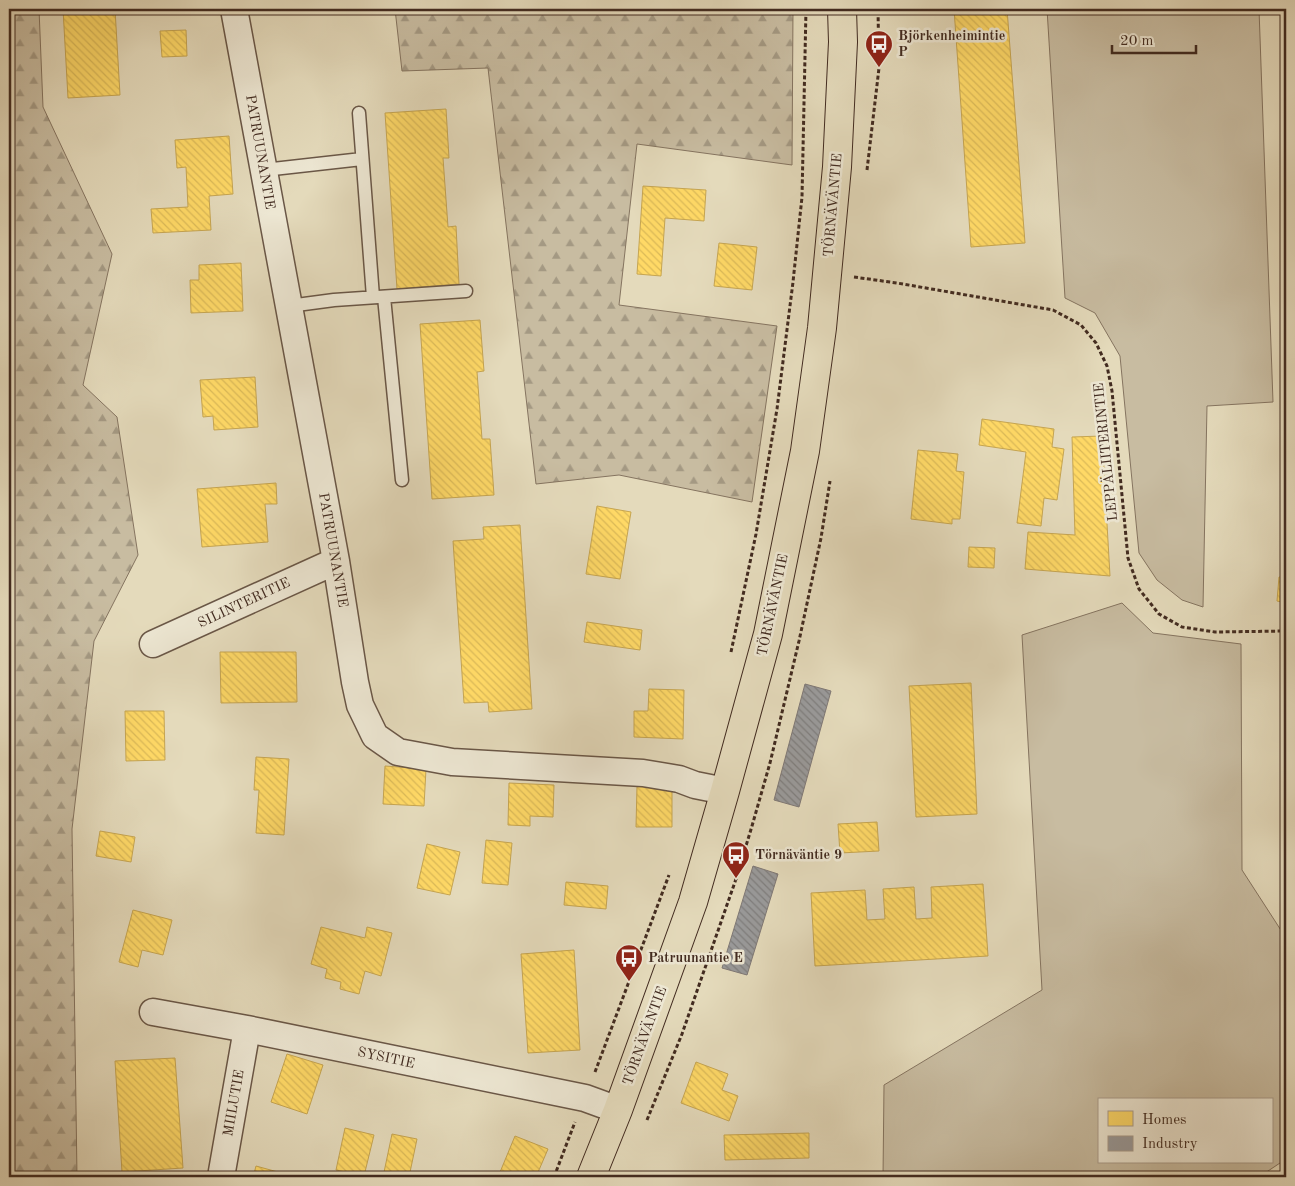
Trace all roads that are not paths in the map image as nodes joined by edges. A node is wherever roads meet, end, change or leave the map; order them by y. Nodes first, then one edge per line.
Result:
1 (234, 9) edge
2 (842, 9) edge
3 (359, 114) dead end
4 (362, 159) junction
5 (264, 170) junction
6 (466, 291) dead end
7 (379, 297) junction
8 (289, 306) junction
9 (402, 480) dead end
10 (336, 561) junction
11 (153, 644) dead end
12 (725, 791) junction
13 (153, 1012) dead end
14 (247, 1030) junction
15 (618, 1110) junction
16 (221, 1177) edge
17 (591, 1177) edge

1 - 5 street, PATRUUNANTIE
2 - 12 main road, TÖRNÄVÄNTIE
3 - 4 lane
4 - 5 lane
4 - 7 lane
5 - 8 street, PATRUUNANTIE
6 - 7 lane
7 - 8 lane
7 - 9 lane
8 - 10 street, PATRUUNANTIE
10 - 11 street, SILINTERITIE
10 - 12 street, PATRUUNANTIE
12 - 15 main road, TÖRNÄVÄNTIE
13 - 14 street, SYSITIE
14 - 15 street, SYSITIE
14 - 16 street, MIILUTIE
15 - 17 main road, TÖRNÄVÄNTIE

